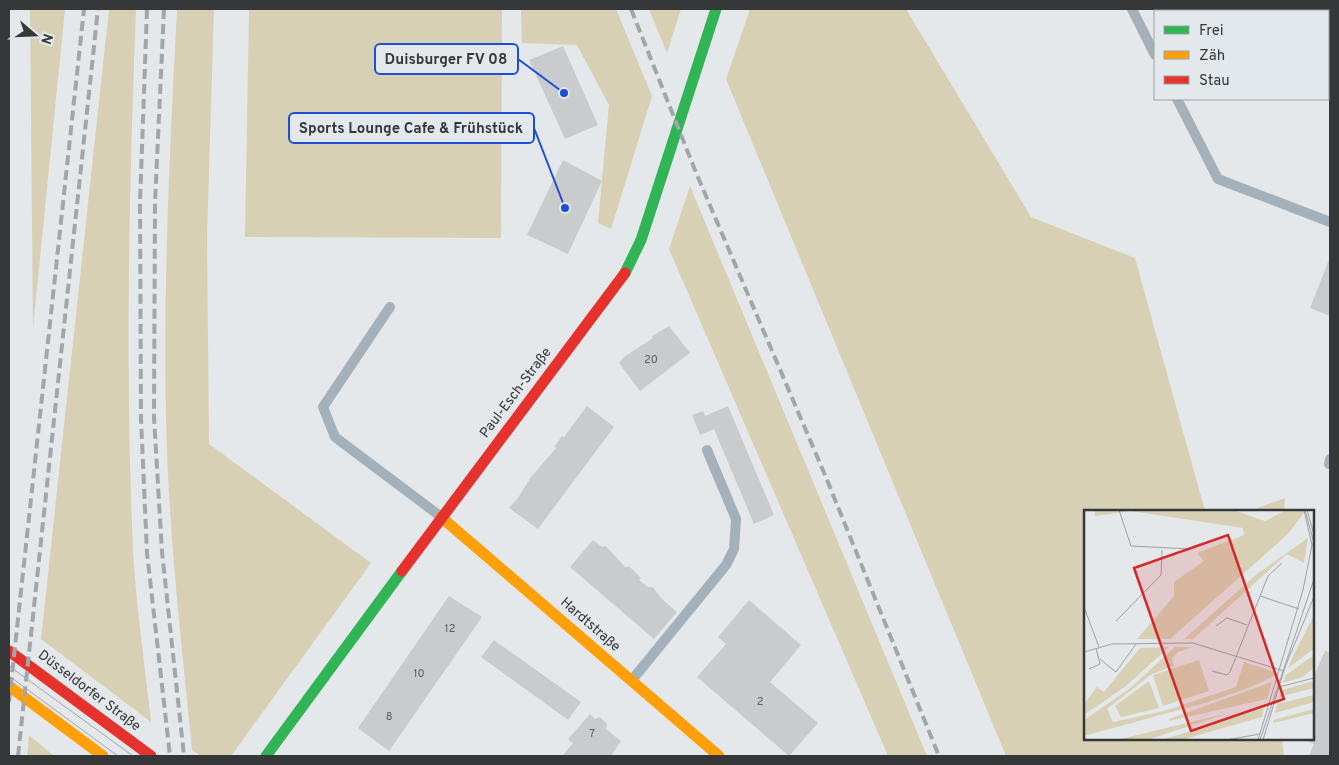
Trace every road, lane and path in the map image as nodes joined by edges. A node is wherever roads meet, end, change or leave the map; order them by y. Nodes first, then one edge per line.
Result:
1 (716, 9) edge
2 (1132, 9) edge
3 (1154, 53) edge
4 (1178, 100) edge
5 (1330, 222) edge
6 (390, 308) dead end
7 (707, 450) dead end
8 (442, 517) junction
9 (9, 651) edge
10 (631, 680) junction
11 (9, 686) edge
12 (102, 756) edge
13 (151, 756) edge
14 (266, 756) edge
15 (718, 756) edge

1 - 8 street, Paul-Esch-Straße
2 - 3 lane
4 - 5 lane
6 - 8 lane
7 - 10 lane
8 - 10 street, Hardtstraße
8 - 14 street, Paul-Esch-Straße
9 - 13 street, Düsseldorfer Straße
10 - 15 street, Hardtstraße
11 - 12 street

